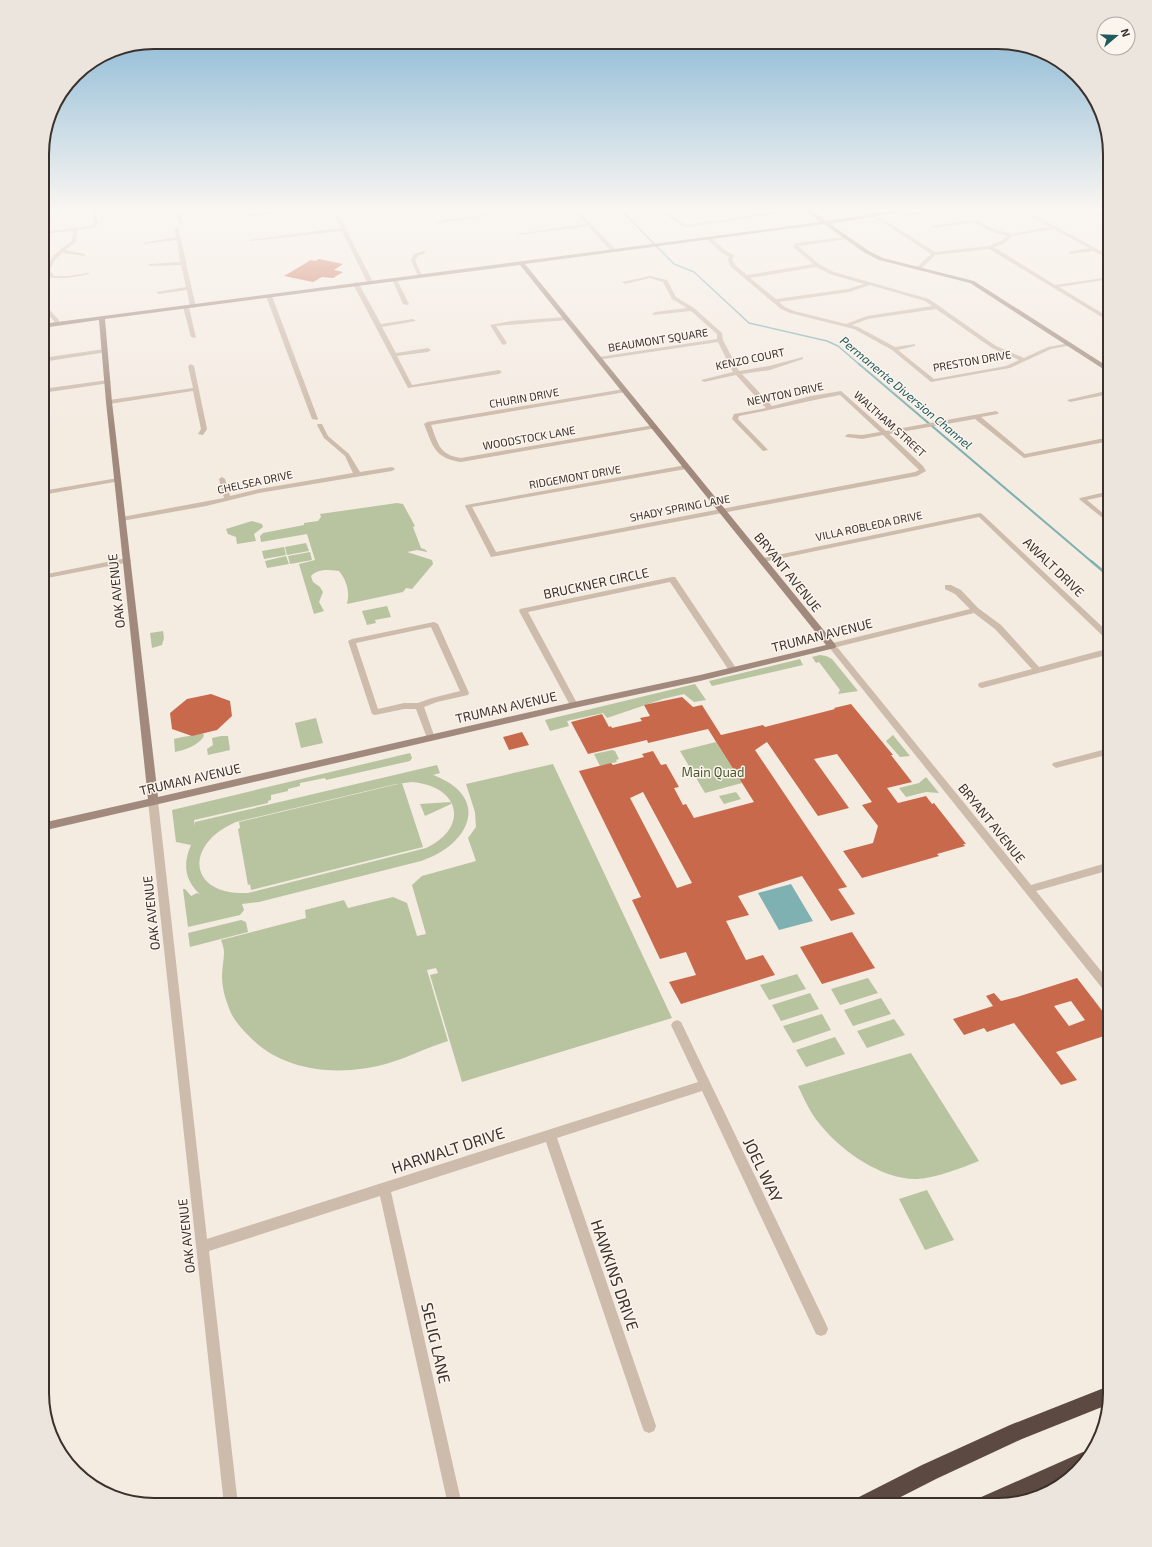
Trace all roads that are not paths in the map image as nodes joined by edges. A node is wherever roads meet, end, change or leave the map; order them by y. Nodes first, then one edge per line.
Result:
1 (187, 282) edge
2 (369, 282) edge
3 (395, 282) edge
4 (536, 282) edge
5 (664, 282) edge
6 (752, 282) edge
7 (863, 282) edge
8 (972, 282) edge
9 (1050, 282) edge
10 (1082, 282) edge
11 (356, 284) junction
12 (870, 284) junction
13 (1056, 286) junction
14 (189, 288) junction
15 (159, 292) dead end
16 (269, 296) junction
17 (774, 301) junction
18 (406, 304) dead end
19 (193, 306) junction
20 (186, 307) junction
21 (937, 307) junction
22 (692, 309) junction
23 (49, 312) edge
24 (655, 314) dead end
25 (1103, 316) edge
26 (102, 318) junction
27 (566, 319) junction
28 (413, 322) dead end
29 (57, 324) junction
30 (49, 325) edge
31 (848, 325) junction
32 (379, 326) junction
33 (194, 337) dead end
34 (720, 340) junction
35 (504, 343) dead end
36 (913, 345) dead end
37 (1070, 345) junction
38 (894, 349) junction
39 (428, 350) dead end
40 (105, 351) junction
41 (394, 355) junction
42 (801, 358) dead end
43 (49, 359) edge
44 (598, 359) junction
45 (1025, 360) junction
46 (191, 366) dead end
47 (1103, 366) edge
48 (499, 372) dead end
49 (737, 373) junction
50 (704, 380) dead end
51 (108, 382) junction
52 (196, 389) junction
53 (49, 390) edge
54 (624, 391) junction
55 (841, 393) joint
56 (1103, 393) edge
57 (1070, 400) dead end
58 (109, 402) junction
59 (770, 408) junction
60 (996, 413) dead end
61 (977, 417) junction
62 (315, 419) dead end
63 (427, 424) joint
64 (320, 425) dead end
65 (654, 427) junction
66 (885, 433) junction
67 (201, 434) dead end
68 (848, 436) dead end
69 (1103, 440) edge
70 (765, 450) dead end
71 (686, 467) junction
72 (392, 469) dead end
73 (923, 471) joint
74 (357, 474) junction
75 (222, 479) dead end
76 (118, 480) junction
77 (49, 491) edge
78 (1103, 494) edge
79 (228, 499) junction
80 (468, 506) joint
81 (722, 511) junction
82 (980, 515) joint
83 (1103, 516) edge
84 (122, 520) junction
85 (127, 560) junction
86 (763, 560) junction
87 (49, 576) edge
88 (948, 587) dead end
89 (975, 610) junction
90 (1103, 631) edge
91 (832, 646) junction
92 (1103, 653) edge
93 (733, 670) junction
94 (1037, 670) junction
95 (982, 685) dead end
96 (574, 705) junction
97 (420, 706) junction
98 (431, 738) junction
99 (1103, 752) edge
100 (1056, 765) dead end
101 (153, 801) junction
102 (49, 825) edge
103 (1103, 868) edge
104 (1029, 889) junction
105 (1103, 981) edge
106 (677, 1025) dead end
107 (704, 1085) junction
108 (550, 1134) junction
109 (384, 1188) junction
110 (202, 1247) junction
111 (821, 1329) dead end
112 (1103, 1398) edge
113 (649, 1426) dead end
114 (1072, 1467) edge
115 (231, 1498) edge
116 (453, 1498) edge
117 (878, 1498) edge
118 (1003, 1498) edge

1 - 14 street
2 - 11 street
3 - 18 street
4 - 27 street, BRYANT AVENUE
5 - 22 street
6 - 17 street, PRESTON DRIVE
7 - 12 street
8 - 37 street
9 - 13 street
10 - 13 street
11 - 16 street
11 - 32 street
12 - 17 street
12 - 21 street
13 - 25 street
14 - 15 street
14 - 19 street
16 - 19 street
16 - 62 street
17 - 31 street, PRESTON DRIVE
19 - 20 street
20 - 26 street
20 - 33 street
21 - 31 street
21 - 45 street
22 - 24 street
22 - 34 street
23 - 29 street
26 - 29 street
26 - 40 street, OAK AVENUE
27 - 35 street
27 - 44 street, BRYANT AVENUE
28 - 32 street
29 - 30 street
31 - 38 street, PRESTON DRIVE
32 - 41 street
34 - 44 street, BEAUMONT SQUARE
34 - 49 street
36 - 38 street
37 - 45 street, PRESTON DRIVE
37 - 47 street
38 - 45 street, PRESTON DRIVE
39 - 41 street
40 - 43 street
40 - 51 street, OAK AVENUE
41 - 48 street
42 - 49 street, KENZO COURT
44 - 54 street, BRYANT AVENUE
46 - 52 street
49 - 50 street, KENZO COURT
49 - 59 street
51 - 53 street
51 - 58 street, OAK AVENUE
52 - 58 street
52 - 67 street
54 - 63 street, CHURIN DRIVE
54 - 65 street, BRYANT AVENUE
55 - 59 street, NEWTON DRIVE
55 - 66 street, WALTHAM STREET
56 - 57 street
58 - 76 street, OAK AVENUE
59 - 70 street, NEWTON DRIVE
60 - 61 street
61 - 66 street
61 - 69 street
63 - 65 street, WOODSTOCK LANE
64 - 74 street
65 - 71 street, BRYANT AVENUE
66 - 68 street
66 - 73 street, WALTHAM STREET
71 - 80 street, RIDGEMONT DRIVE
71 - 81 street, BRYANT AVENUE
72 - 74 street, CHELSEA DRIVE
73 - 81 street, SHADY SPRING LANE
74 - 79 street, CHELSEA DRIVE
75 - 79 street
76 - 77 street
76 - 84 street, OAK AVENUE
78 - 83 street
79 - 84 street, CHELSEA DRIVE
80 - 81 street, SHADY SPRING LANE
81 - 86 street, BRYANT AVENUE
82 - 86 street, VILLA ROBLEDA DRIVE
82 - 90 street, AWALT DRIVE
84 - 85 street, OAK AVENUE
85 - 87 street
85 - 101 street, OAK AVENUE
86 - 91 street, BRYANT AVENUE
88 - 89 street
89 - 91 street, TRUMAN AVENUE
89 - 94 street
91 - 93 street, TRUMAN AVENUE
91 - 104 street, BRYANT AVENUE
92 - 94 street
93 - 96 street, TRUMAN AVENUE
93 - 96 street, BRUCKNER CIRCLE
94 - 95 street
96 - 98 street, TRUMAN AVENUE
97 - 97 street
97 - 98 street
98 - 101 street, TRUMAN AVENUE
99 - 100 street
101 - 102 street, TRUMAN AVENUE
101 - 110 street, OAK AVENUE
103 - 104 street
104 - 105 street, BRYANT AVENUE
106 - 107 street, JOEL WAY
107 - 108 street, HARWALT DRIVE
107 - 111 street, JOEL WAY
108 - 109 street, HARWALT DRIVE
108 - 113 street, HAWKINS DRIVE
109 - 110 street, HARWALT DRIVE
109 - 116 street, SELIG LANE
110 - 115 street, OAK AVENUE
112 - 117 highway
114 - 118 highway

